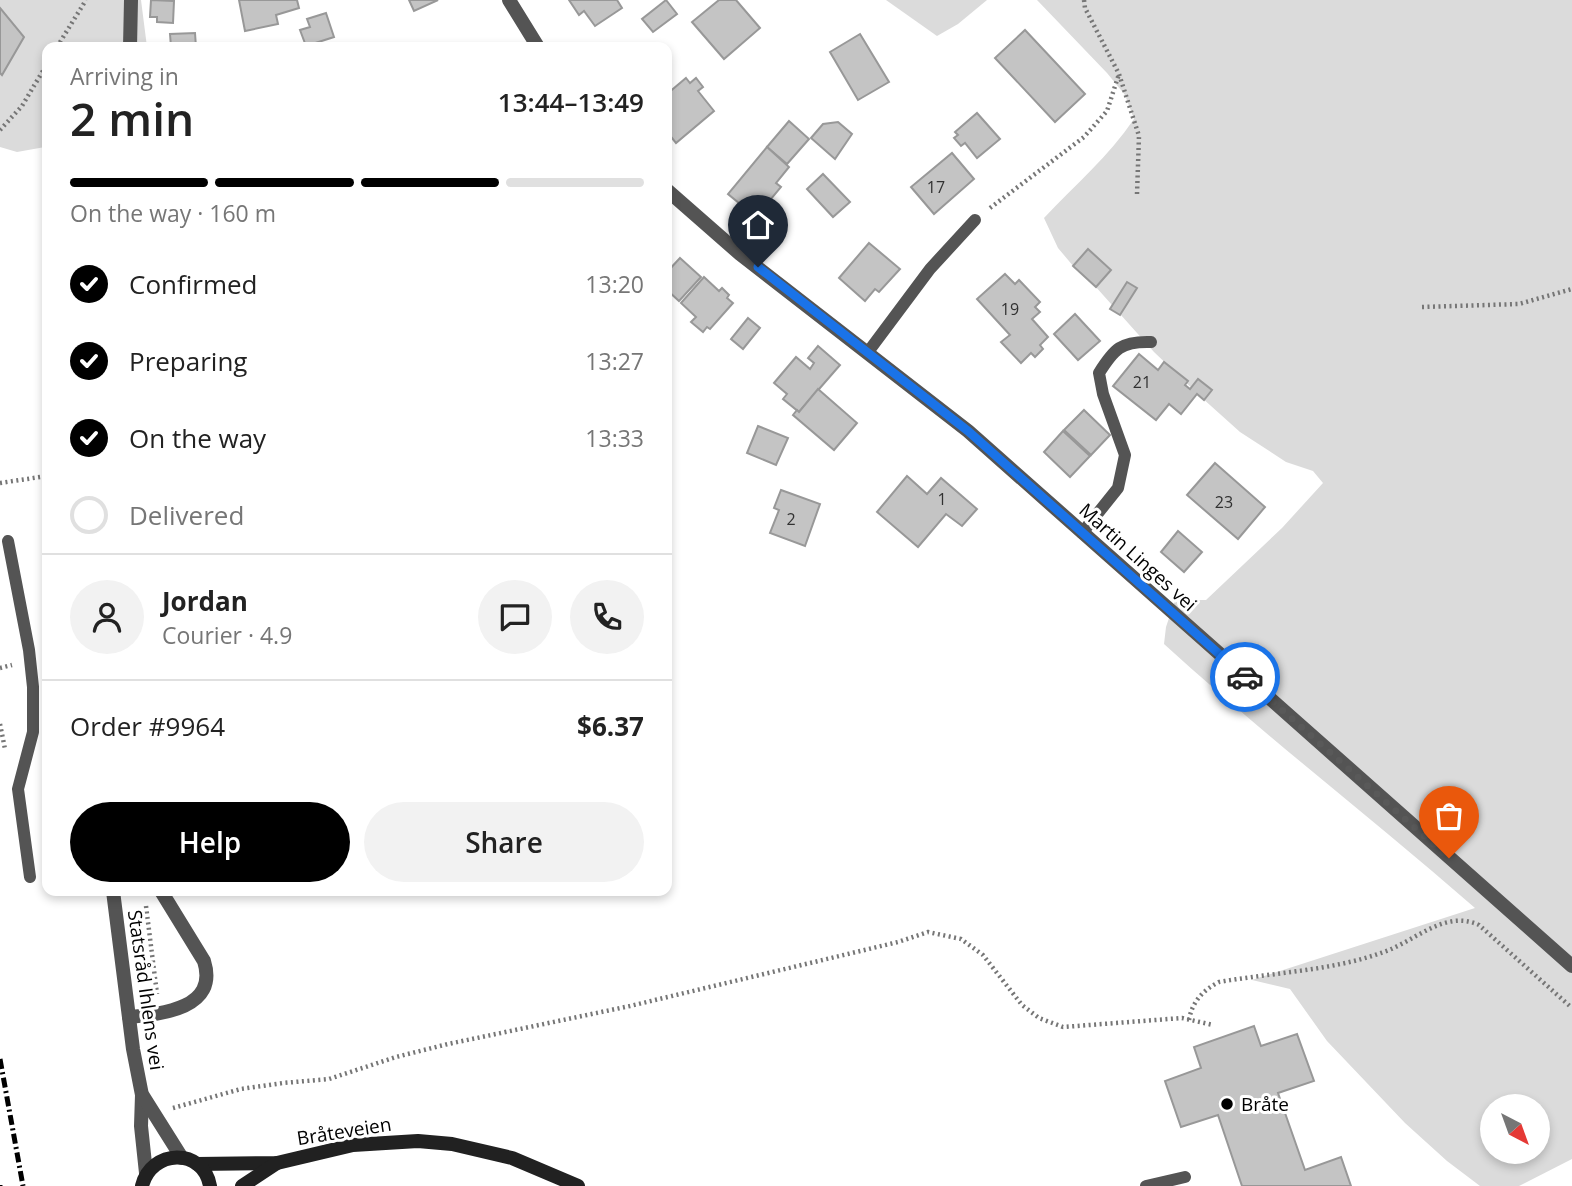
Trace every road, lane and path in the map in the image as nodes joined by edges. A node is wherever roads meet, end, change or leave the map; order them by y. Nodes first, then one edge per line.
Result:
1 (86, 0) edge
2 (131, 0) edge
3 (509, 0) edge
4 (1084, 0) edge
5 (60, 42) edge
6 (131, 42) edge
7 (535, 42) edge
8 (42, 73) edge
9 (1119, 74) junction
10 (0, 130) edge
11 (672, 194) edge
12 (1137, 194) dead end
13 (975, 220) joint
14 (1572, 289) edge
15 (1422, 307) dead end
16 (1151, 342) dead end
17 (868, 352) junction
18 (42, 477) edge
19 (0, 483) edge
20 (1082, 533) junction
21 (8, 541) dead end
22 (0, 723) edge
23 (5, 749) dead end
24 (30, 877) dead end
25 (114, 896) edge
26 (164, 896) edge
27 (146, 902) dead end
28 (1572, 966) edge
29 (157, 998) dead end
30 (1572, 1008) edge
31 (129, 1017) junction
32 (1189, 1020) junction
33 (1213, 1025) dead end
34 (142, 1095) junction
35 (172, 1109) dead end
36 (182, 1158) junction
37 (277, 1163) junction
38 (197, 1164) junction
39 (1185, 1177) dead end
40 (144, 1179) edge
41 (210, 1186) edge
42 (242, 1186) edge
43 (578, 1186) edge
44 (1146, 1186) edge

1 - 5 path
2 - 6 street
3 - 7 street
4 - 9 path
8 - 10 path
9 - 12 path
9 - 13 path
11 - 17 street, Martin Linges vei
13 - 17 lane
14 - 15 path
16 - 20 lane
17 - 20 street, Martin Linges vei
18 - 19 path
20 - 28 street, Martin Linges vei
21 - 24 lane
22 - 23 path
25 - 31 street, Statsråd Ihlens vei
26 - 31 street
27 - 29 path
30 - 32 path
31 - 34 street, Statsråd Ihlens vei
32 - 33 path
32 - 35 path
34 - 36 street, Statsråd Ihlens vei
34 - 40 street, Statsråd Ihlens vei
36 - 38 main road
36 - 40 main road, Statsråd Ihlens vei
37 - 38 main road, Bråteveien
37 - 42 main road, Bråteveien
37 - 43 main road, Bråteveien
38 - 41 main road
39 - 44 lane

